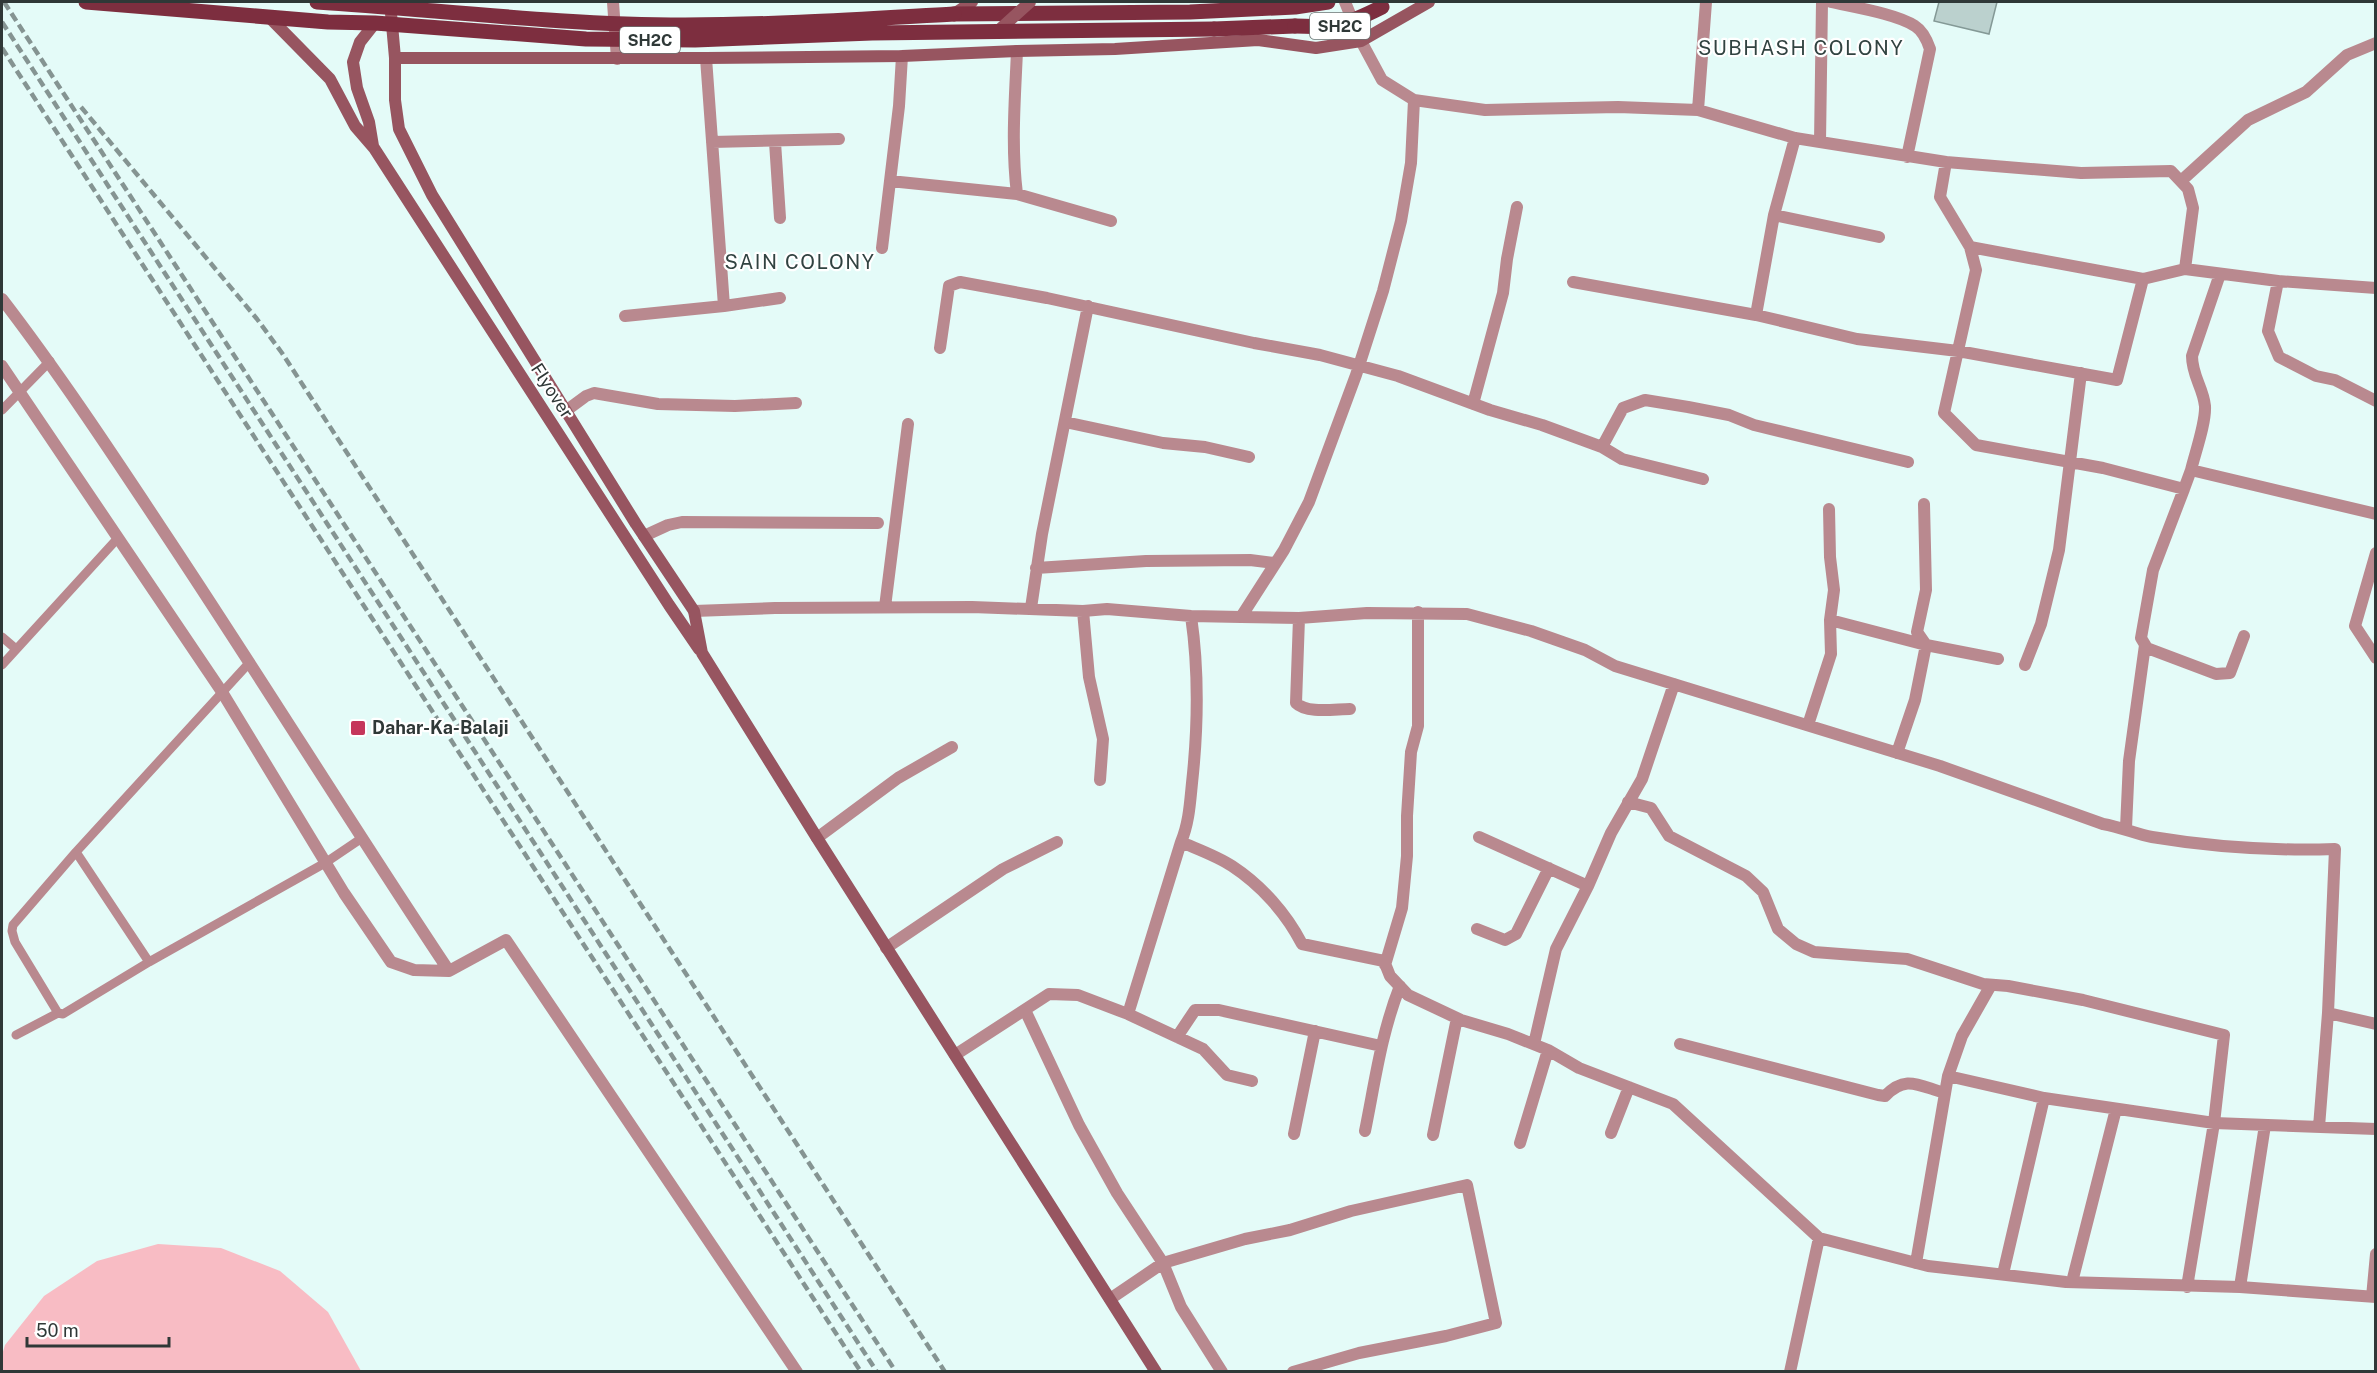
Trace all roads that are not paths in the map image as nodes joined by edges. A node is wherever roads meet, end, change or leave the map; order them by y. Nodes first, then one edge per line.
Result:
1 (86, 2) edge
2 (317, 2) edge
3 (390, 2) edge
4 (614, 2) edge
5 (972, 2) edge
6 (1030, 2) edge
7 (1177, 2) edge
8 (1328, 2) edge
9 (1345, 2) edge
10 (1429, 2) edge
11 (1706, 2) edge
12 (1822, 2) edge
13 (1831, 2) edge
14 (1387, 4) edge
15 (1190, 12) junction
16 (954, 14) junction
17 (270, 18) junction
18 (375, 23) junction
19 (998, 32) junction
20 (1361, 41) junction
21 (2376, 43) edge
22 (1017, 51) junction
23 (902, 56) junction
24 (395, 58) junction
25 (706, 58) junction
26 (617, 59) junction
27 (1414, 100) junction
28 (1698, 110) junction
29 (1795, 138) junction
30 (839, 139) dead end
31 (712, 142) junction
32 (776, 142) junction
33 (1820, 142) junction
34 (374, 148) junction
35 (1907, 157) junction
36 (1946, 162) junction
37 (890, 181) junction
38 (2181, 181) junction
39 (1017, 194) junction
40 (1517, 207) dead end
41 (1774, 215) junction
42 (780, 218) dead end
43 (1111, 221) dead end
44 (1879, 237) dead end
45 (1970, 247) junction
46 (882, 248) dead end
47 (2186, 269) junction
48 (2220, 274) junction
49 (2143, 279) junction
50 (2278, 281) junction
51 (1573, 282) dead end
52 (2376, 288) edge
53 (780, 298) dead end
54 (2, 299) edge
55 (724, 306) junction
56 (1088, 306) junction
57 (1756, 315) junction
58 (625, 316) dead end
59 (940, 348) dead end
60 (1958, 351) junction
61 (50, 361) junction
62 (1359, 365) junction
63 (2, 366) edge
64 (2080, 373) junction
65 (19, 392) junction
66 (2376, 401) edge
67 (796, 403) dead end
68 (1473, 404) junction
69 (2, 410) edge
70 (567, 410) junction
71 (1065, 422) junction
72 (908, 424) dead end
73 (1602, 447) junction
74 (1249, 457) dead end
75 (1908, 462) dead end
76 (2070, 462) junction
77 (2191, 470) junction
78 (1703, 479) dead end
79 (2184, 489) junction
80 (1923, 504) dead end
81 (1829, 509) dead end
82 (2376, 514) edge
83 (878, 523) dead end
84 (644, 536) junction
85 (117, 539) junction
86 (2376, 553) edge
87 (1274, 563) junction
88 (1036, 568) junction
89 (885, 607) junction
90 (1030, 608) junction
91 (694, 611) junction
92 (1083, 611) junction
93 (1418, 612) junction
94 (1191, 616) junction
95 (1241, 617) junction
96 (1299, 618) junction
97 (1830, 620) junction
98 (2244, 636) dead end
99 (2, 637) edge
100 (1926, 645) junction
101 (2145, 645) junction
102 (16, 650) junction
103 (702, 652) junction
104 (2376, 658) edge
105 (1998, 659) dead end
106 (250, 662) junction
107 (2, 665) edge
108 (2025, 665) dead end
109 (1674, 684) junction
110 (222, 692) junction
111 (1350, 709) dead end
112 (1808, 725) junction
113 (952, 747) dead end
114 (1898, 753) junction
115 (1100, 780) dead end
116 (1628, 802) junction
117 (2126, 828) junction
118 (1479, 837) dead end
119 (362, 838) junction
120 (817, 838) junction
121 (1057, 842) dead end
122 (1181, 842) junction
123 (76, 852) junction
124 (325, 863) junction
125 (1549, 868) junction
126 (1588, 886) junction
127 (1478, 929) dead end
128 (886, 948) junction
129 (149, 962) junction
130 (1385, 965) junction
131 (449, 971) junction
132 (1991, 985) junction
133 (1400, 986) junction
134 (1025, 1010) junction
135 (2328, 1012) junction
136 (58, 1013) junction
137 (1128, 1014) junction
138 (1457, 1018) junction
139 (2376, 1024) edge
140 (1315, 1031) junction
141 (16, 1035) dead end
142 (1177, 1037) junction
143 (1534, 1044) junction
144 (1680, 1044) dead end
145 (1381, 1046) junction
146 (1548, 1050) junction
147 (955, 1055) junction
148 (1948, 1076) junction
149 (1252, 1081) dead end
150 (1629, 1087) junction
151 (1945, 1092) junction
152 (2044, 1098) junction
153 (2116, 1109) junction
154 (2214, 1123) junction
155 (2265, 1125) junction
156 (2319, 1127) junction
157 (2376, 1129) edge
158 (1365, 1131) dead end
159 (1611, 1133) dead end
160 (1293, 1134) dead end
161 (1433, 1135) dead end
162 (1520, 1143) dead end
163 (1819, 1238) junction
164 (2376, 1254) edge
165 (1163, 1263) junction
166 (1916, 1263) junction
167 (2003, 1275) junction
168 (2072, 1282) junction
169 (2187, 1287) junction
170 (2240, 1287) junction
171 (2374, 1297) edge
172 (1110, 1299) junction
173 (797, 1371) edge
174 (1156, 1371) edge
175 (1222, 1371) edge
176 (1293, 1371) edge
177 (1790, 1371) edge

1 - 17 main road, SH2C, bridge
2 - 16 main road, bridge
3 - 24 main road
4 - 26 street
5 - 16 main road
6 - 19 main road, bridge
7 - 15 main road
8 - 15 main road, SH2C
9 - 20 street
10 - 20 main road
11 - 28 street
12 - 33 street
13 - 35 street
14 - 19 main road, SH2C, bridge
15 - 16 main road, bridge
17 - 18 main road, SH2C, bridge
17 - 34 main road, Flyover
18 - 19 main road, SH2C, bridge
18 - 34 main road, Flyover
20 - 22 main road
20 - 27 street
21 - 38 street
22 - 23 main road
22 - 39 street
23 - 25 main road
23 - 37 street
24 - 26 main road
24 - 70 main road
25 - 26 main road
25 - 31 street
27 - 28 street
27 - 62 street
28 - 29 street
29 - 33 street
29 - 41 street
30 - 32 street
31 - 32 street
31 - 55 street
32 - 42 street
33 - 35 street
34 - 103 main road, Flyover
35 - 36 street
36 - 38 street
36 - 45 street
37 - 39 street
37 - 46 street
38 - 47 street
39 - 43 street
40 - 68 street
41 - 44 street
41 - 57 street
45 - 49 street
45 - 60 street
47 - 48 street
47 - 49 street
48 - 50 street
48 - 77 street
49 - 64 street
50 - 52 street
50 - 66 street
51 - 57 street
53 - 55 street
54 - 61 street
55 - 58 street
56 - 59 street
56 - 62 street
56 - 71 street
57 - 60 street
60 - 64 street
60 - 76 street
61 - 65 lane
61 - 106 street
62 - 68 street
62 - 87 street
63 - 65 street
64 - 76 street
65 - 69 lane
65 - 85 street
67 - 70 street
68 - 73 street
70 - 84 main road
71 - 74 street
71 - 88 street
72 - 89 street
73 - 75 street
73 - 78 street
76 - 79 street
76 - 108 street
77 - 79 street
77 - 82 street
79 - 101 street
80 - 100 street
81 - 97 street
83 - 84 street
84 - 91 main road
85 - 102 lane
85 - 110 street
86 - 104 street
87 - 88 street
87 - 95 street
88 - 90 street
89 - 90 street
89 - 91 street
90 - 92 street
91 - 103 main road
92 - 94 street
92 - 115 street
93 - 96 street
93 - 109 street
93 - 130 street
94 - 95 street
94 - 122 street
95 - 96 street
96 - 111 street
97 - 100 street
97 - 112 street
98 - 101 street
99 - 102 lane
100 - 105 street
100 - 114 street
101 - 117 street
102 - 107 lane
103 - 120 main road, Flyover
106 - 110 lane
106 - 119 street
109 - 112 street
109 - 116 street
110 - 123 lane
110 - 124 street
112 - 114 street
113 - 120 street
114 - 117 street
116 - 126 street
116 - 132 street
117 - 135 street
118 - 125 street
119 - 124 lane
119 - 131 street
120 - 128 main road, Flyover
121 - 128 street
122 - 130 street
122 - 137 street
123 - 129 lane
123 - 136 lane
124 - 129 lane
124 - 131 street
125 - 126 street
125 - 127 street
126 - 143 street
128 - 147 main road, Flyover
129 - 136 lane
130 - 133 street
131 - 173 street
132 - 148 street
132 - 154 street
133 - 138 street
133 - 145 street
134 - 137 street
134 - 147 street
134 - 165 street
135 - 139 street
135 - 156 street
136 - 141 lane
137 - 142 street
138 - 143 street
138 - 161 street
140 - 142 street
140 - 145 street
140 - 160 street
142 - 149 street
143 - 146 street
144 - 151 street
145 - 158 street
146 - 150 street
146 - 162 street
147 - 172 main road, Flyover
148 - 151 street
148 - 152 street
150 - 159 street
150 - 163 street
151 - 166 street
152 - 153 street
152 - 167 street
153 - 154 street
153 - 168 street
154 - 155 street
154 - 169 street
155 - 156 street
155 - 170 street
156 - 157 street
163 - 166 street
163 - 177 street
164 - 171 street
165 - 172 street
165 - 175 street
165 - 176 street
166 - 167 street
167 - 168 street
168 - 169 street
169 - 170 street
170 - 171 street
172 - 174 main road, Flyover

